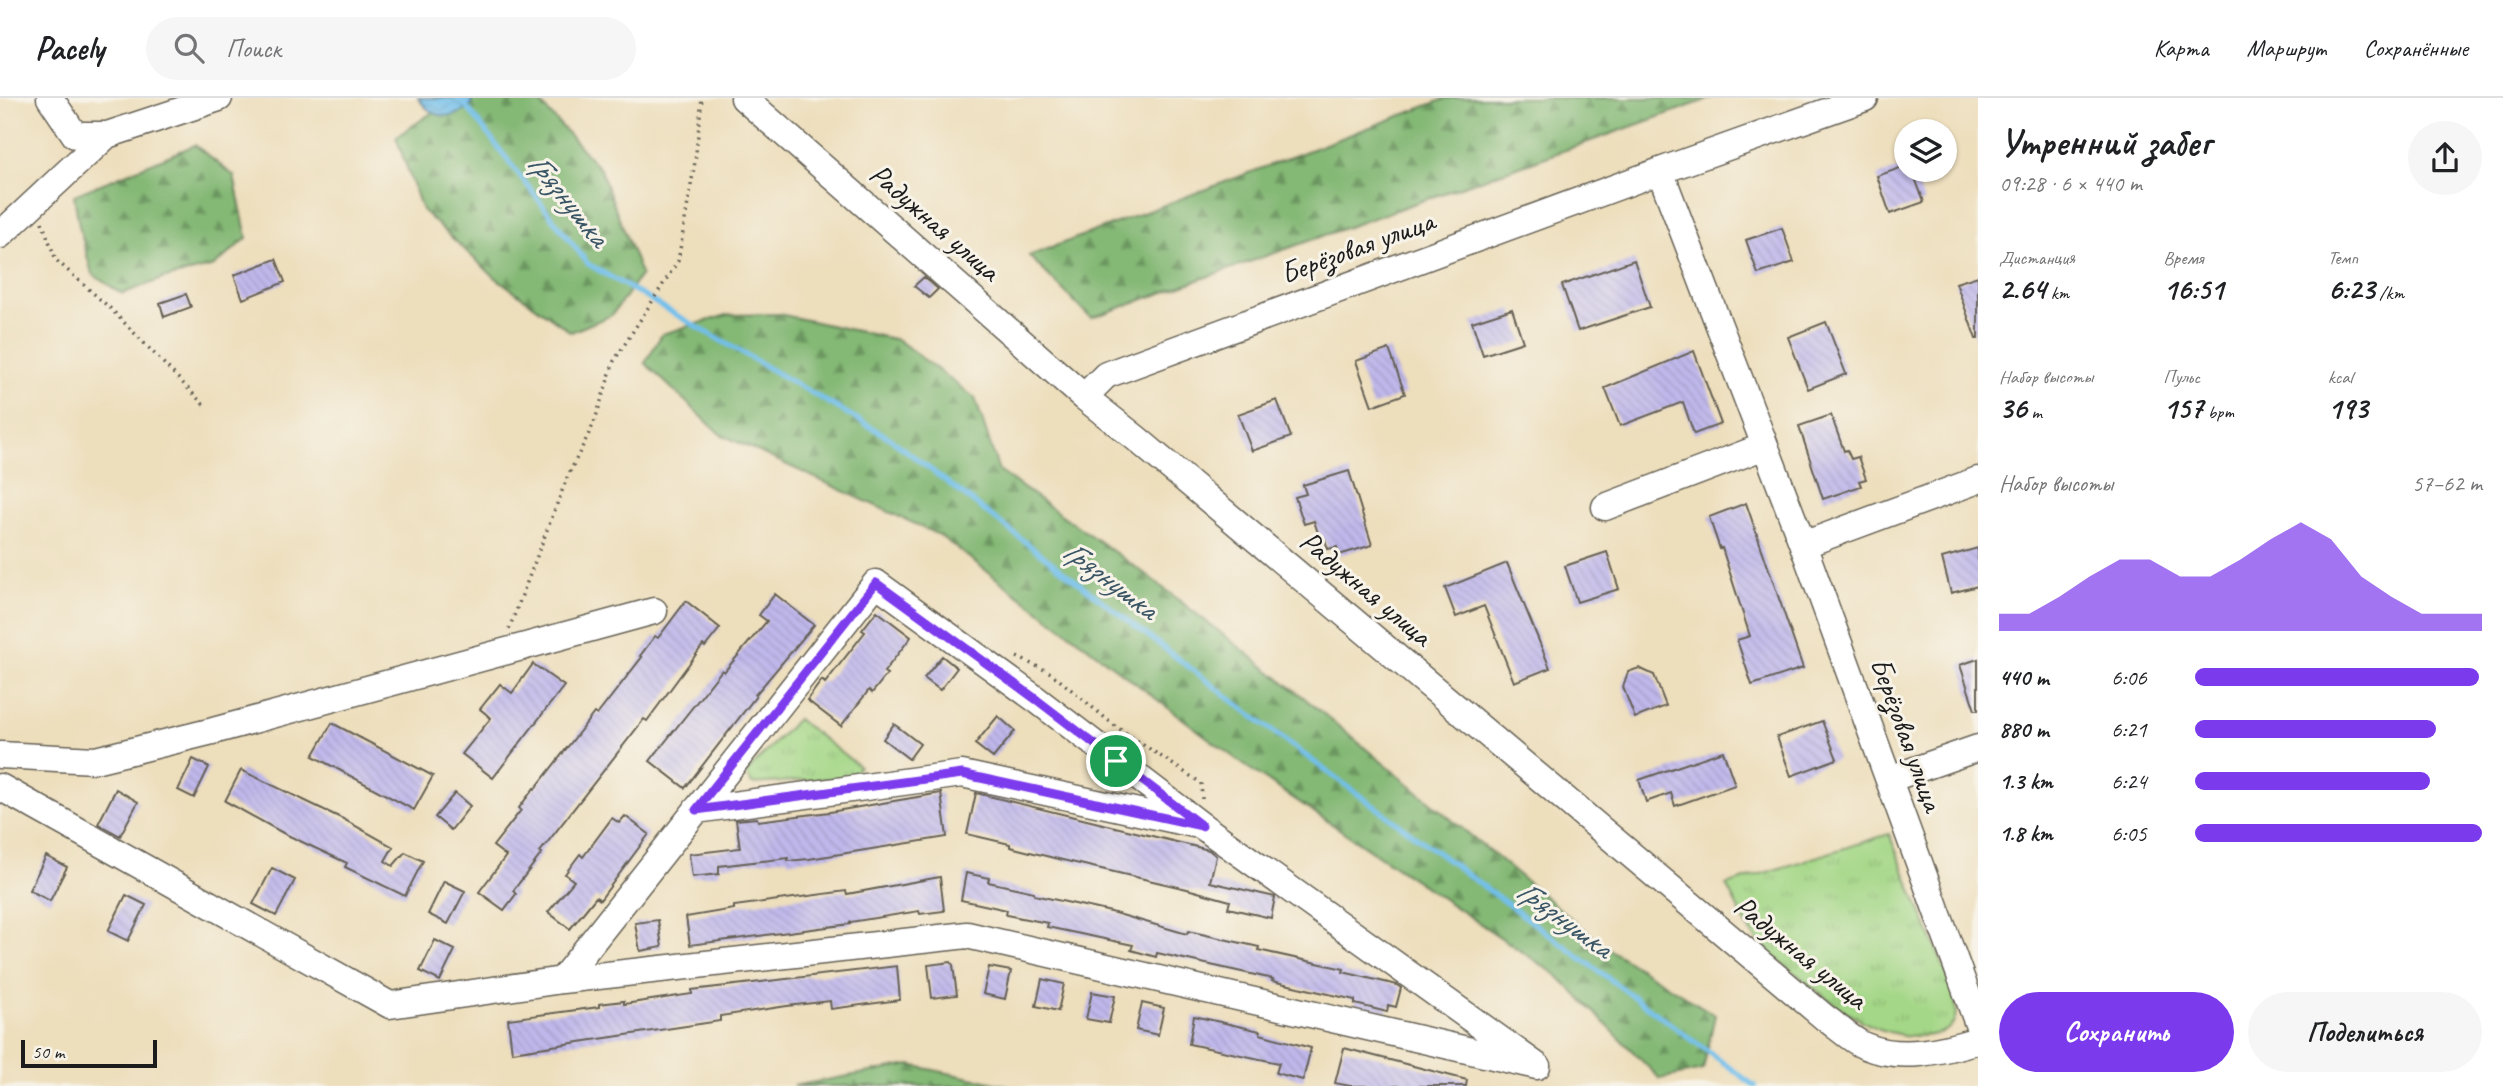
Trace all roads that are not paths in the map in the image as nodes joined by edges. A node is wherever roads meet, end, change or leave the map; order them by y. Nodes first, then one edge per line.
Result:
1 (50, 98) edge
2 (219, 98) edge
3 (744, 98) edge
4 (1865, 98) edge
5 (107, 135) junction
6 (1660, 171) junction
7 (0, 234) edge
8 (1084, 397) junction
9 (1765, 446) junction
10 (1978, 480) edge
11 (1605, 507) dead end
12 (1803, 545) junction
13 (654, 611) dead end
14 (1978, 748) edge
15 (0, 755) edge
16 (1889, 779) junction
17 (0, 786) edge
18 (696, 810) junction
19 (1202, 826) junction
20 (562, 980) junction
21 (1978, 1024) edge
22 (1978, 1041) edge

1 - 5 street
2 - 5 street
3 - 8 street, Радужная улица
4 - 6 street, Берёзовая улица
5 - 7 street
6 - 8 street, Берёзовая улица
6 - 9 street, Берёзовая улица
8 - 22 street, Радужная улица
9 - 11 street
9 - 12 street, Берёзовая улица
10 - 12 street
12 - 16 street, Берёзовая улица
13 - 15 street
14 - 16 street
16 - 21 street, Берёзовая улица
17 - 20 street
18 - 19 street
18 - 19 street
18 - 20 street
19 - 20 street

